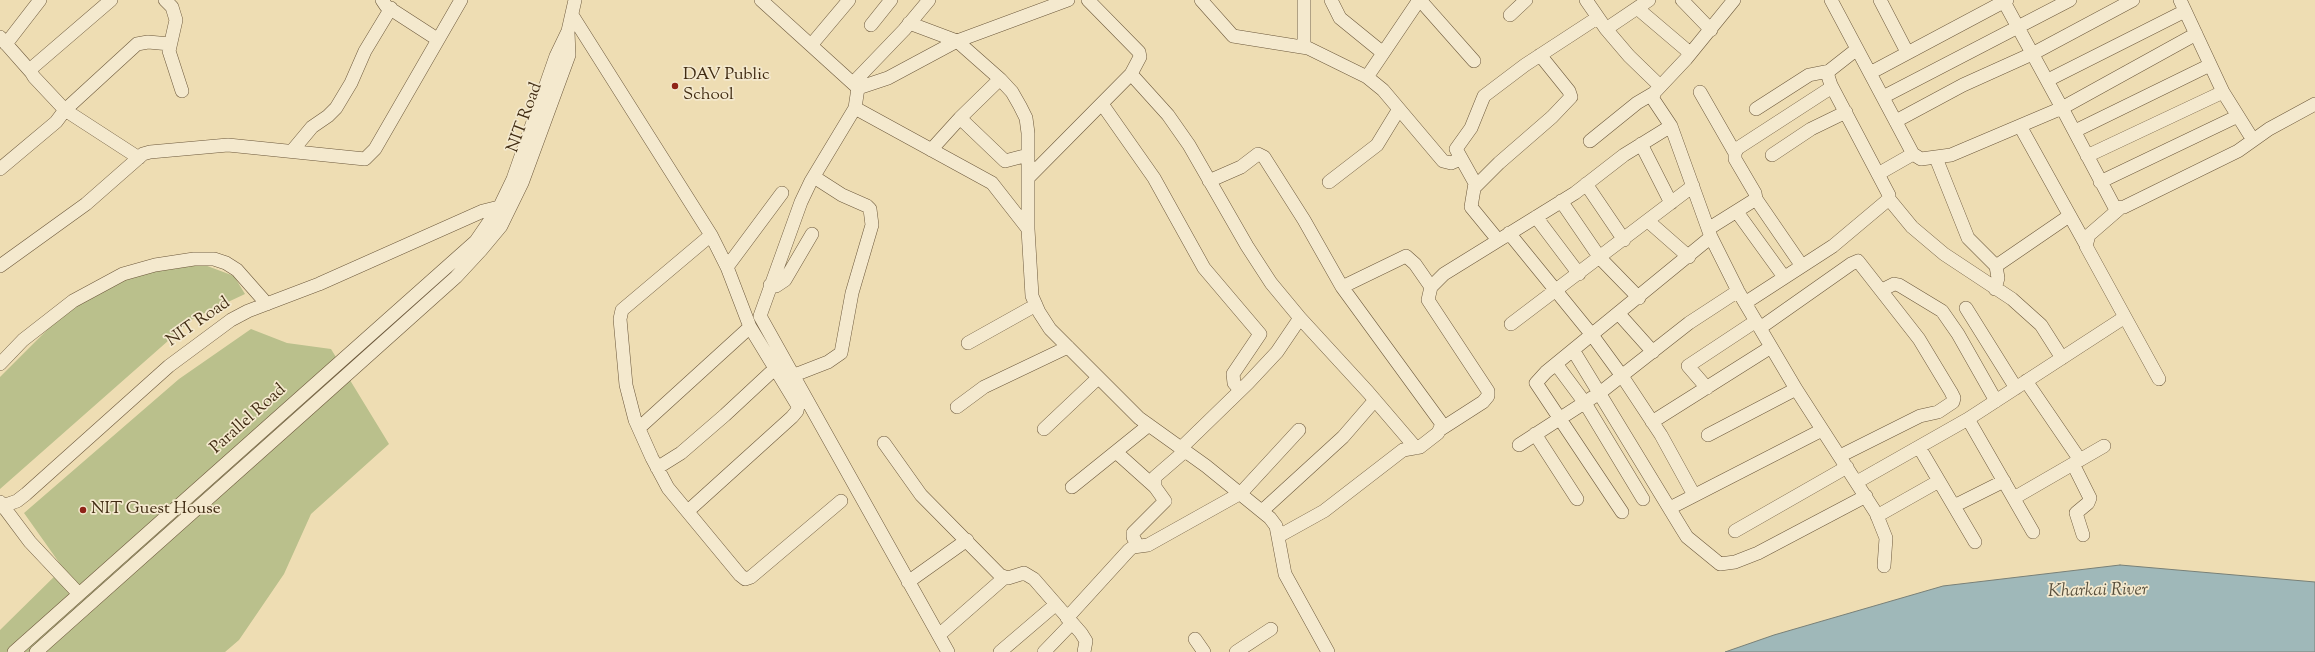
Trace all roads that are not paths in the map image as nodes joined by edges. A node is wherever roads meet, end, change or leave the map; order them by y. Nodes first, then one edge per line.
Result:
1 (40, 0) edge
2 (111, 0) edge
3 (165, 0) edge
4 (575, 0) edge
5 (761, 0) edge
6 (848, 0) edge
7 (892, 0) edge
8 (929, 0) edge
9 (1067, 0) edge
10 (1088, 0) edge
11 (1201, 0) edge
12 (1304, 0) edge
13 (1331, 0) edge
14 (1419, 0) edge
15 (1526, 0) edge
16 (1586, 0) edge
17 (1649, 0) edge
18 (1682, 0) edge
19 (1734, 0) edge
20 (1831, 0) edge
21 (1880, 0) edge
22 (2070, 0) edge
23 (2133, 0) edge
24 (459, 1) edge
25 (2004, 1) edge
26 (387, 4) edge
27 (2182, 5) edge
28 (1637, 8) junction
29 (572, 15) junction
30 (1510, 15) dead end
31 (1597, 18) junction
32 (909, 23) junction
33 (870, 25) dead end
34 (2019, 26) junction
35 (1606, 29) junction
36 (1710, 30) junction
37 (2196, 34) junction
38 (437, 39) junction
39 (3, 40) edge
40 (957, 41) junction
41 (170, 44) junction
42 (812, 44) junction
43 (1304, 47) junction
44 (1857, 49) junction
45 (1907, 52) junction
46 (1383, 53) junction
47 (1690, 53) junction
48 (2034, 53) junction
49 (1540, 55) junction
50 (1474, 61) dead end
51 (2210, 65) junction
52 (1829, 71) junction
53 (31, 72) junction
54 (1870, 73) junction
55 (1131, 74) junction
56 (1367, 77) junction
57 (1000, 79) junction
58 (2048, 80) junction
59 (856, 85) junction
60 (1831, 85) junction
61 (1657, 89) junction
62 (182, 91) dead end
63 (1700, 92) dead end
64 (2223, 92) junction
65 (1883, 97) junction
66 (1102, 104) junction
67 (2315, 104) edge
68 (855, 108) junction
69 (2062, 108) junction
70 (1399, 109) junction
71 (1756, 109) dead end
72 (65, 110) junction
73 (1846, 112) junction
74 (2238, 116) junction
75 (960, 118) junction
76 (1896, 121) junction
77 (1671, 126) junction
78 (2020, 126) junction
79 (2074, 131) junction
80 (1590, 140) dead end
81 (2253, 140) junction
82 (1640, 144) junction
83 (292, 150) junction
84 (931, 150) junction
85 (1735, 153) junction
86 (1913, 154) junction
87 (1028, 155) junction
88 (1772, 155) dead end
89 (2087, 156) junction
90 (139, 158) junction
91 (1936, 158) junction
92 (1460, 159) junction
93 (0, 169) edge
94 (1878, 174) junction
95 (814, 177) junction
96 (1029, 177) junction
97 (1209, 181) junction
98 (1329, 182) dead end
99 (2100, 182) junction
100 (1586, 184) junction
101 (1693, 186) junction
102 (1475, 187) junction
103 (782, 193) dead end
104 (1756, 199) junction
105 (1889, 199) junction
106 (1561, 201) junction
107 (1671, 203) junction
108 (506, 205) junction
109 (2119, 209) junction
110 (1737, 212) junction
111 (1536, 216) junction
112 (2069, 216) junction
113 (1648, 221) junction
114 (1028, 229) junction
115 (1510, 233) junction
116 (1710, 233) junction
117 (812, 234) dead end
118 (711, 236) junction
119 (1498, 240) junction
120 (1624, 240) junction
121 (2085, 243) junction
122 (1689, 257) junction
123 (1600, 258) junction
124 (0, 266) edge
125 (1802, 266) junction
126 (1996, 266) junction
127 (727, 267) junction
128 (1579, 274) junction
129 (1784, 278) junction
130 (770, 285) junction
131 (1342, 287) junction
132 (1431, 287) junction
133 (1995, 289) junction
134 (1882, 290) junction
135 (1556, 291) junction
136 (1738, 291) junction
137 (1639, 298) junction
138 (1745, 303) junction
139 (267, 304) junction
140 (1036, 305) junction
141 (1966, 308) dead end
142 (1619, 314) junction
143 (2125, 317) junction
144 (1300, 318) junction
145 (1511, 324) dead end
146 (1758, 325) junction
147 (750, 327) junction
148 (1592, 335) junction
149 (968, 343) dead end
150 (1068, 347) junction
151 (1771, 347) junction
152 (1573, 350) junction
153 (1653, 352) junction
154 (2062, 358) junction
155 (0, 364) edge
156 (779, 364) junction
157 (1556, 364) junction
158 (792, 376) junction
159 (1622, 376) junction
160 (1098, 378) junction
161 (2159, 379) dead end
162 (2021, 384) junction
163 (1706, 388) junction
164 (1796, 389) junction
165 (1240, 390) junction
166 (1601, 392) junction
167 (1375, 400) junction
168 (1996, 401) junction
169 (1585, 403) junction
170 (956, 407) dead end
171 (1560, 419) junction
172 (1968, 419) junction
173 (1652, 422) junction
174 (1149, 425) junction
175 (639, 428) junction
176 (1044, 429) dead end
177 (1441, 429) junction
178 (1299, 430) dead end
179 (1822, 430) junction
180 (1535, 434) junction
181 (1708, 435) dead end
182 (884, 443) dead end
183 (1519, 445) dead end
184 (2104, 446) dead end
185 (1919, 447) junction
186 (1416, 448) junction
187 (1183, 449) junction
188 (1116, 452) junction
189 (1843, 461) junction
190 (2077, 462) junction
191 (657, 468) junction
192 (1939, 481) junction
193 (1857, 482) junction
194 (2004, 482) junction
195 (1072, 487) dead end
196 (1155, 487) junction
197 (1241, 493) junction
198 (1694, 495) junction
199 (1866, 496) junction
200 (2014, 498) junction
201 (1577, 499) dead end
202 (1643, 499) dead end
203 (841, 501) dead end
204 (1, 505) edge
205 (1954, 506) junction
206 (1670, 508) junction
207 (688, 511) junction
208 (1262, 511) junction
209 (1622, 512) dead end
210 (1877, 516) junction
211 (1735, 531) dead end
212 (2033, 532) dead end
213 (1279, 536) junction
214 (2083, 536) dead end
215 (967, 540) junction
216 (1975, 542) dead end
217 (1138, 546) junction
218 (1884, 566) dead end
219 (1004, 578) junction
220 (908, 582) junction
221 (79, 594) junction
222 (1055, 604) junction
223 (1070, 620) junction
224 (1271, 629) dead end
225 (939, 635) junction
226 (1195, 639) dead end
227 (1088, 650) edge
228 (14, 652) edge
229 (36, 652) edge
230 (948, 652) edge
231 (1000, 652) edge
232 (1044, 652) edge
233 (1204, 652) edge
234 (1236, 652) edge
235 (1328, 652) edge

1 - 39 street
2 - 53 street
3 - 41 street
4 - 29 street, NIT Road
5 - 42 street
6 - 42 street
7 - 33 street
8 - 32 street
9 - 40 street
10 - 55 street
11 - 43 street
12 - 43 street
13 - 46 street
14 - 46 street
14 - 50 street
15 - 30 street
16 - 31 street
17 - 28 street
18 - 36 street
19 - 36 street
20 - 44 street
21 - 45 street
22 - 34 street
23 - 48 street
24 - 38 street
25 - 34 street
25 - 45 street
26 - 38 street
26 - 83 street
27 - 37 street
27 - 58 street
28 - 35 street
28 - 47 street
29 - 108 street, NIT Road
29 - 118 street
31 - 35 street
31 - 49 street
32 - 40 street
32 - 59 street
34 - 48 street
34 - 65 street
35 - 61 street
36 - 47 street
37 - 51 street
37 - 69 street
38 - 83 street
39 - 53 street
40 - 57 street
40 - 59 street
41 - 62 street
41 - 72 street
42 - 59 street
43 - 56 street
44 - 52 street
44 - 54 street
45 - 54 street
46 - 56 street
47 - 61 street
48 - 58 street
48 - 76 street
49 - 92 street
49 - 102 street
51 - 64 street
51 - 79 street
52 - 60 street
52 - 71 street
53 - 72 street
54 - 65 street
55 - 66 street
55 - 97 street
56 - 70 street
57 - 75 street
57 - 87 street
58 - 69 street
59 - 68 street
60 - 73 street
60 - 85 street
61 - 77 street
61 - 80 street
63 - 85 street
64 - 74 street
64 - 89 street
65 - 76 street
66 - 96 street
66 - 165 street
67 - 81 street
68 - 84 street
68 - 95 street
69 - 78 street
69 - 79 street
70 - 92 street
70 - 98 street
72 - 90 street
72 - 93 street
73 - 88 street
73 - 94 street
74 - 81 street
74 - 99 street
75 - 84 street
75 - 87 street
76 - 86 street
77 - 82 street
77 - 101 street
78 - 91 street
78 - 112 street
79 - 89 street
81 - 109 street
82 - 100 street
82 - 107 street
83 - 90 street
84 - 114 street
85 - 104 street
86 - 91 street
86 - 94 street
87 - 96 street
89 - 99 street
90 - 124 street
91 - 126 street
92 - 102 street
94 - 105 street
95 - 130 street
95 - 158 street
96 - 114 street
97 - 131 street
97 - 144 street
99 - 109 street
100 - 106 street
100 - 120 street
101 - 107 street
101 - 116 street
102 - 119 street
103 - 127 street
104 - 110 street
104 - 125 street
105 - 125 street
105 - 133 street
106 - 111 street
106 - 123 street
107 - 113 street
108 - 139 street, NIT Road
108 - 221 street, Parallel Road
108 - 229 street, Parallel Road
109 - 121 street
110 - 116 street
110 - 129 street
111 - 115 street
111 - 128 street
112 - 121 street
112 - 126 street
113 - 120 street
113 - 122 street
114 - 140 street
115 - 119 street
115 - 135 street
116 - 122 street
116 - 136 street
117 - 130 street
118 - 127 street
118 - 175 street
119 - 132 street
120 - 123 street
121 - 143 street
122 - 137 street
123 - 128 street
123 - 137 street
125 - 129 street
126 - 133 street
127 - 147 street
128 - 135 street
129 - 138 street
130 - 156 street
131 - 132 street
131 - 177 street
132 - 177 street
133 - 154 street
134 - 146 street
134 - 168 street
134 - 189 street
135 - 145 street
135 - 148 street
136 - 138 street
136 - 153 street
137 - 142 street
138 - 146 street
139 - 155 street
139 - 204 street, NIT Road
140 - 149 street
140 - 150 street
141 - 162 street
142 - 148 street
142 - 153 street
143 - 154 street
143 - 161 street
144 - 165 street
144 - 167 street
146 - 151 street
146 - 163 street
147 - 156 street
147 - 175 street
148 - 152 street
148 - 159 street
150 - 160 street
150 - 170 street
151 - 163 street
151 - 164 street
152 - 157 street
152 - 166 street
153 - 159 street
154 - 162 street
156 - 158 street
156 - 191 street
156 - 207 street
157 - 169 street
157 - 171 street
158 - 220 street
159 - 166 street
159 - 173 street
160 - 174 street
160 - 176 street
162 - 168 street
162 - 190 street
163 - 173 street
164 - 179 street
164 - 181 street
165 - 187 street
166 - 169 street
166 - 206 street
167 - 186 street
167 - 208 street
168 - 172 street
169 - 171 street
169 - 202 street
171 - 180 street
171 - 209 street
172 - 185 street
172 - 194 street
173 - 198 street
174 - 187 street
174 - 188 street
175 - 191 street
177 - 186 street
178 - 197 street
179 - 189 street
179 - 198 street
180 - 183 street
180 - 201 street
182 - 215 street
184 - 190 street
185 - 192 street
185 - 193 street
186 - 213 street
187 - 196 street
187 - 197 street
188 - 195 street
188 - 196 street
189 - 193 street
189 - 211 street
190 - 200 street
190 - 214 street
191 - 207 street
192 - 205 street
192 - 210 street
193 - 199 street
194 - 200 street
194 - 205 street
196 - 217 street
197 - 208 street
197 - 217 street
198 - 206 street
199 - 206 street
199 - 210 street
200 - 212 street
203 - 207 street
204 - 221 street
205 - 216 street
208 - 213 street
210 - 218 street
213 - 235 street
215 - 219 street
215 - 220 street
217 - 223 street
219 - 222 street
219 - 225 street
220 - 225 street
221 - 228 street, Parallel Road
222 - 223 street
222 - 231 street
223 - 227 street
223 - 232 street
224 - 234 street
225 - 230 street
226 - 233 street

